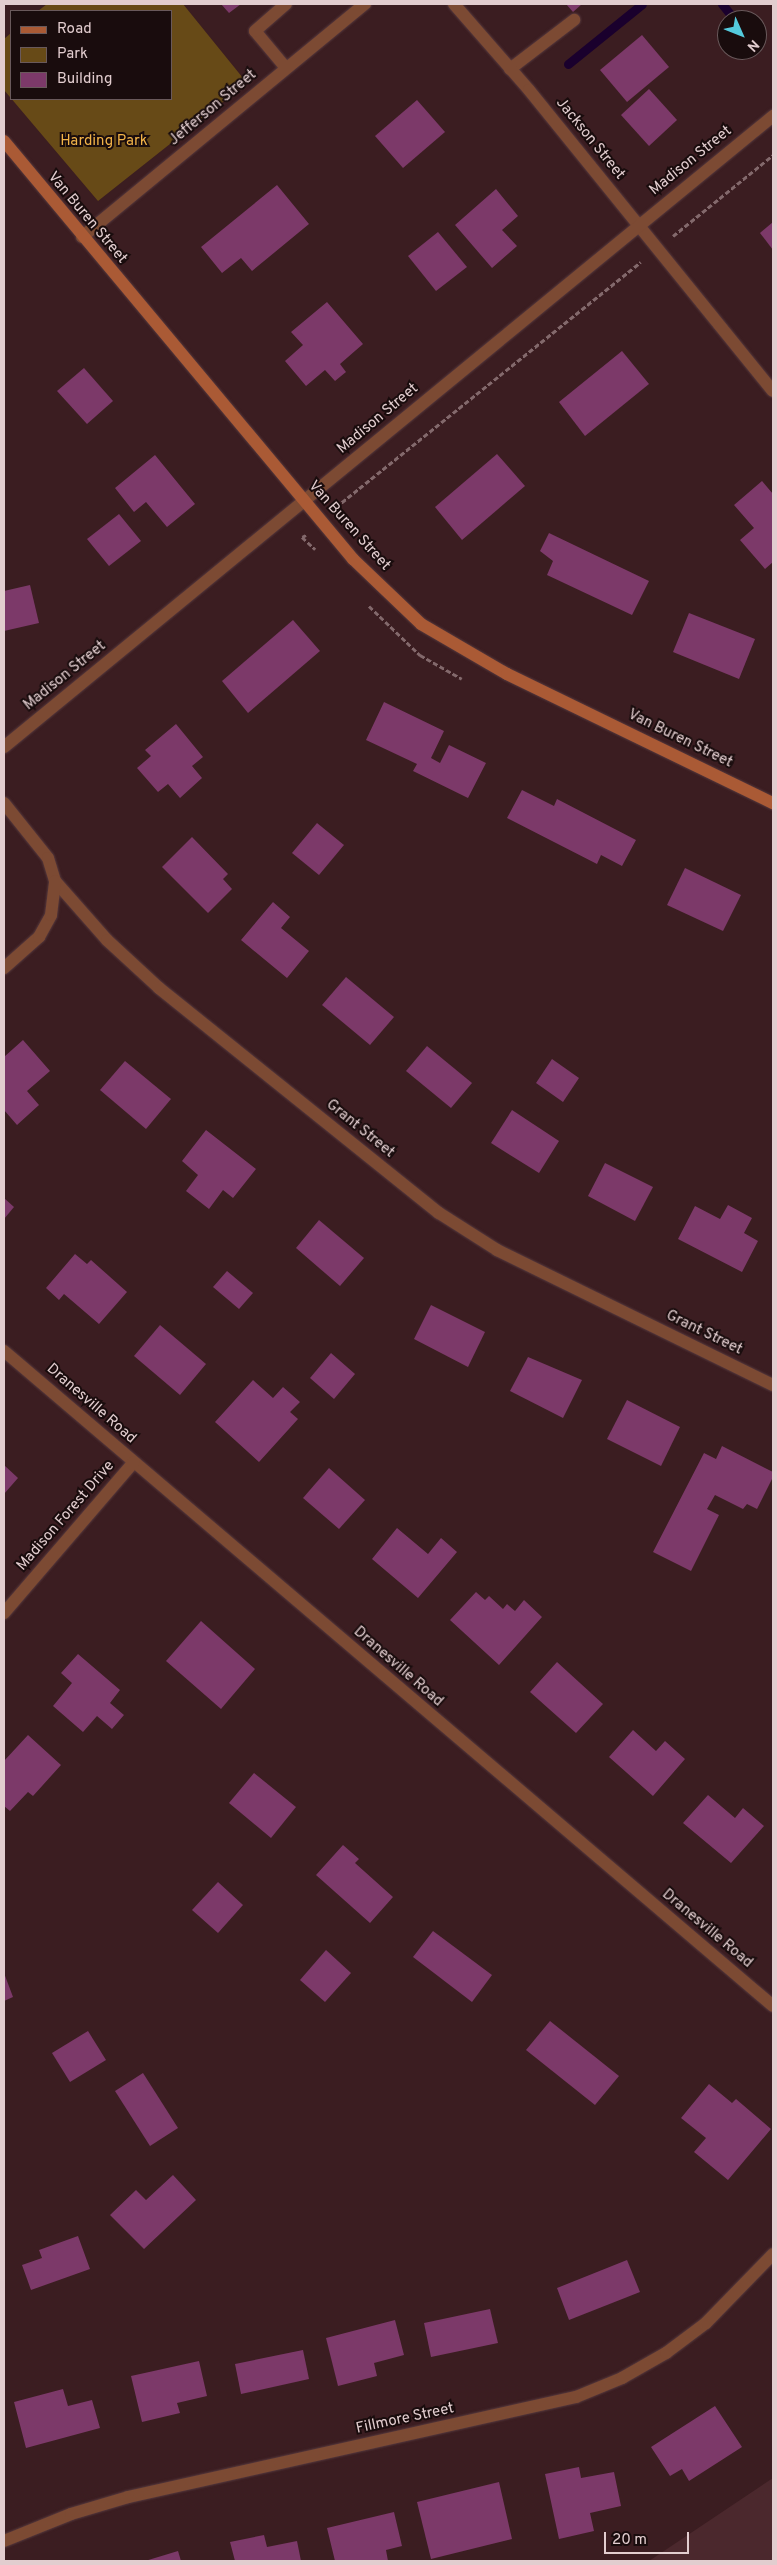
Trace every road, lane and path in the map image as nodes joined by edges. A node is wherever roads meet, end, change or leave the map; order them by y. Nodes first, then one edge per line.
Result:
1 (286, 4) edge
2 (364, 4) edge
3 (454, 4) edge
4 (574, 20) dead end
5 (286, 68) junction
6 (510, 69) junction
7 (773, 116) edge
8 (4, 142) edge
9 (773, 155) edge
10 (639, 224) junction
11 (82, 237) junction
12 (658, 248) junction
13 (773, 391) edge
14 (304, 501) junction
15 (322, 522) junction
16 (302, 537) dead end
17 (4, 747) edge
18 (4, 803) edge
19 (773, 803) edge
20 (55, 882) junction
21 (4, 968) edge
22 (4, 1350) edge
23 (773, 1385) edge
24 (134, 1462) junction
25 (4, 1613) edge
26 (773, 2006) edge
27 (773, 2254) edge
28 (4, 2541) edge

1 - 5 street
2 - 5 street, Jefferson Street
3 - 6 street, Jackson Street
4 - 6 street
5 - 11 street, Jefferson Street
6 - 10 street, Jackson Street
7 - 10 street, Madison Street
8 - 11 street, Van Buren Street
9 - 12 path
10 - 12 street, Jackson Street
10 - 14 street, Madison Street
11 - 14 street, Van Buren Street
12 - 13 street, Jackson Street
12 - 15 path
14 - 15 street, Van Buren Street
14 - 17 street, Madison Street
15 - 16 path
15 - 19 street, Van Buren Street
18 - 20 street, Grant Street
20 - 21 street
20 - 23 street, Grant Street
22 - 24 street, Dranesville Road
24 - 25 street, Madison Forest Drive
24 - 26 street, Dranesville Road
27 - 28 street, Fillmore Street

